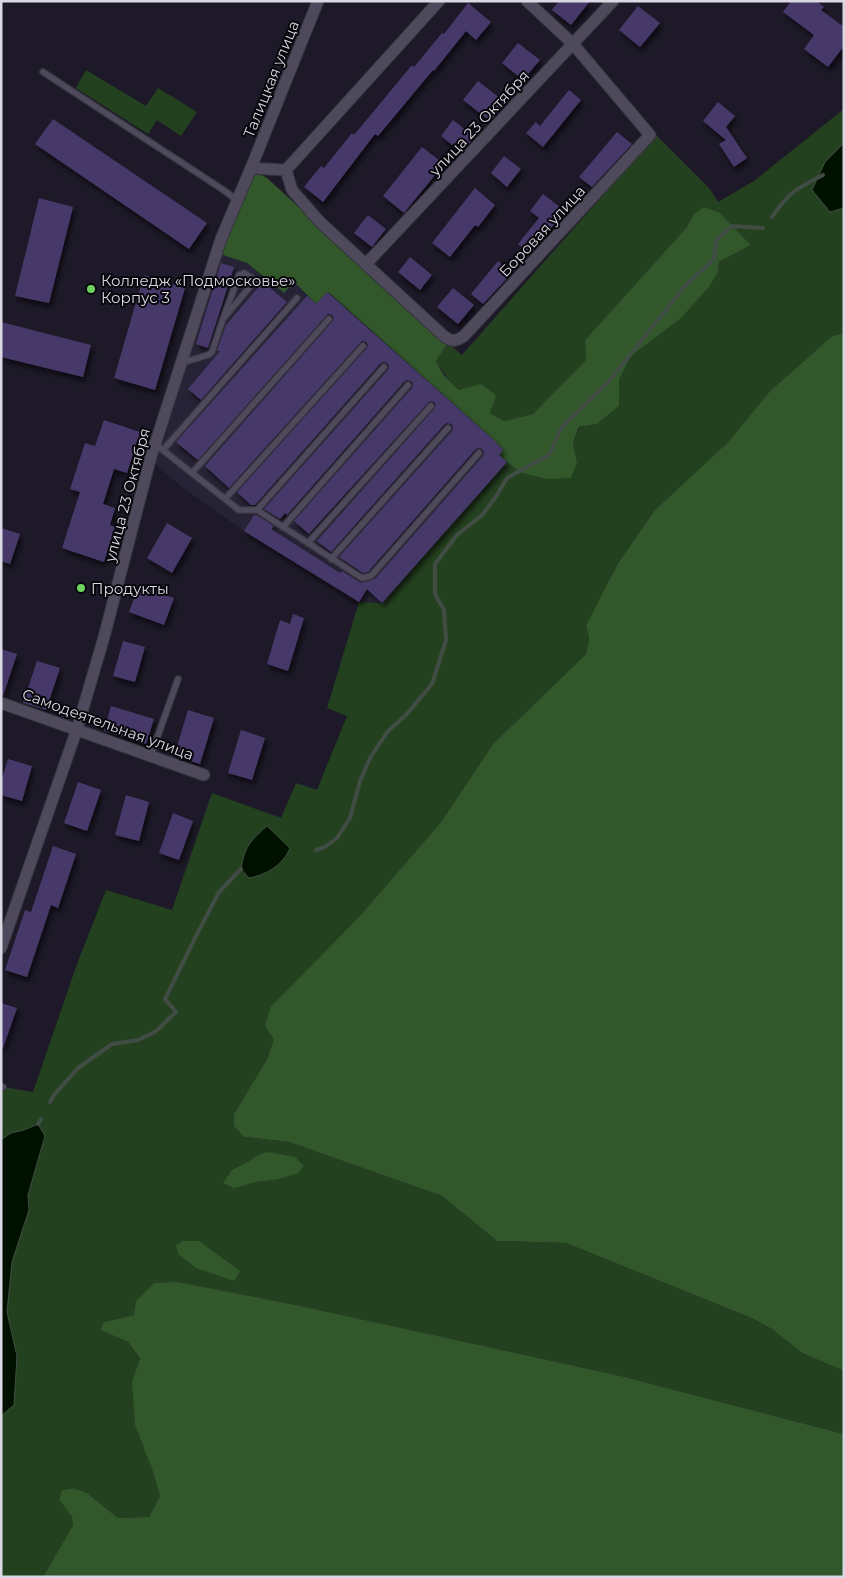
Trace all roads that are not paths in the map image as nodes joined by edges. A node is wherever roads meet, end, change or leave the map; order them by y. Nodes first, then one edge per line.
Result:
1 (318, 1) edge
2 (439, 1) edge
3 (526, 1) edge
4 (613, 1) edge
5 (573, 44) junction
6 (43, 72) dead end
7 (251, 168) junction
8 (286, 170) junction
9 (237, 200) junction
10 (366, 264) junction
11 (297, 298) dead end
12 (223, 319) junction
13 (329, 319) dead end
14 (363, 346) dead end
15 (181, 363) junction
16 (384, 366) dead end
17 (408, 385) dead end
18 (430, 406) dead end
19 (448, 428) dead end
20 (159, 447) junction
21 (480, 453) dead end
22 (192, 473) junction
23 (225, 499) junction
24 (257, 510) junction
25 (283, 527) junction
26 (308, 543) junction
27 (332, 559) junction
28 (178, 679) dead end
29 (1, 703) edge
30 (78, 729) junction
31 (151, 755) junction
32 (204, 775) dead end
33 (1, 948) edge

1 - 7 street, Талицкая улица
2 - 8 street
3 - 5 street
4 - 5 street, улица 23 Октября
5 - 10 street, улица 23 Октября
5 - 10 street, Боровая улица
6 - 9 lane
7 - 8 street
7 - 9 street, улица 23 Октября
8 - 10 street
9 - 15 street, улица 23 Октября
11 - 20 lane
12 - 12 lane
12 - 15 lane
13 - 22 lane
14 - 23 lane
15 - 20 street, улица 23 Октября
16 - 24 lane
17 - 25 lane
18 - 26 lane
19 - 27 lane
20 - 22 lane
20 - 30 street, улица 23 Октября
21 - 27 lane
22 - 23 lane
23 - 24 lane
24 - 25 lane
25 - 26 lane
26 - 27 lane
28 - 31 lane
29 - 30 street, Самодеятельная улица
30 - 31 street, Самодеятельная улица
30 - 33 street, улица 23 Октября
31 - 32 street, Самодеятельная улица

